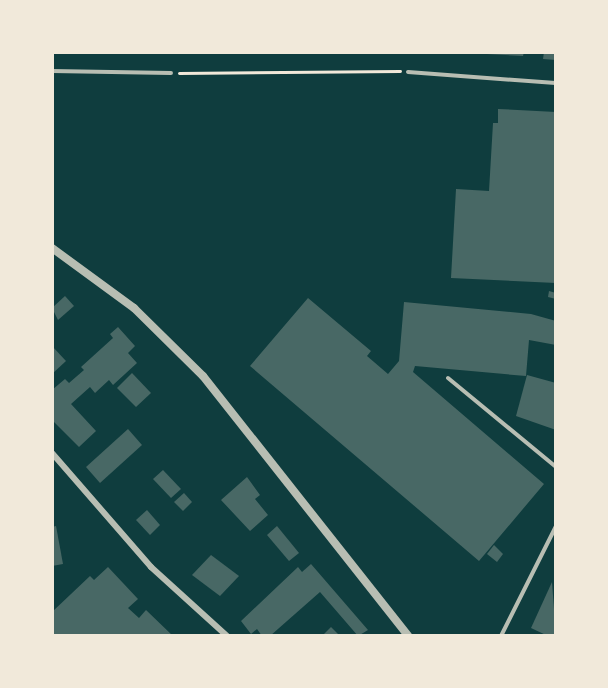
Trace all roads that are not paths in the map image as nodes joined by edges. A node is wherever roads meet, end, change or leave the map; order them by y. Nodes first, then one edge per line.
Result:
1 (52, 71) edge
2 (408, 72) road end
3 (171, 73) road end
4 (555, 83) edge
5 (52, 248) edge
6 (448, 378) dead end
7 (52, 453) edge
8 (555, 467) edge
9 (555, 526) edge
10 (553, 537) edge
11 (227, 636) edge
12 (408, 636) edge
13 (501, 636) edge

1 - 3 lane
2 - 4 lane
5 - 12 street
6 - 8 lane
7 - 11 street
9 - 10 lane
10 - 13 lane

